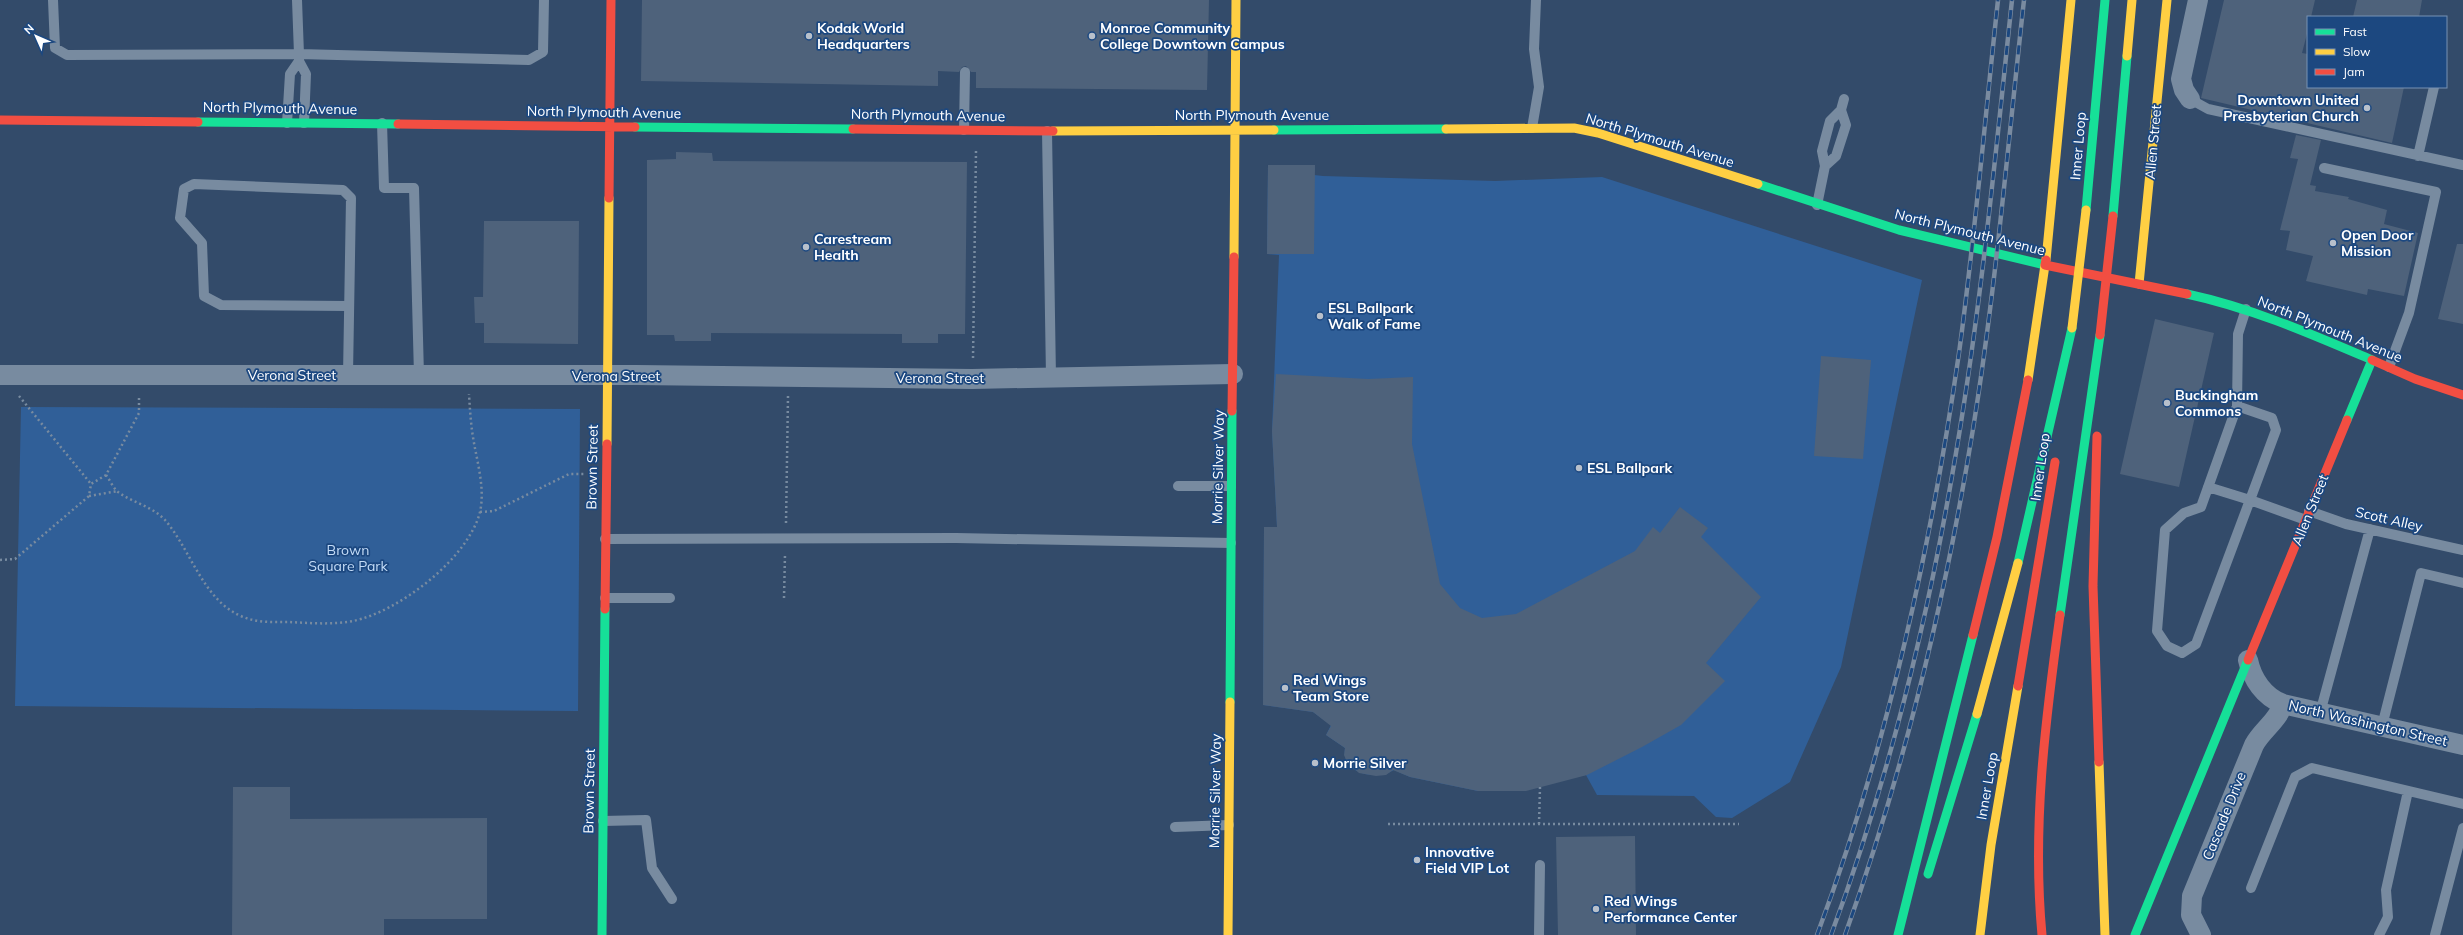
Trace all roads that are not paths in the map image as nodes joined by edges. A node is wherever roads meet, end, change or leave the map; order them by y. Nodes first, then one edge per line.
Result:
1 (53, 0) edge
2 (297, 0) edge
3 (544, 0) edge
4 (611, 0) edge
5 (1236, 0) edge
6 (1536, 0) edge
7 (2072, 0) edge
8 (2105, 0) edge
9 (2132, 0) edge
10 (2167, 0) edge
11 (2198, 0) edge
12 (299, 58) junction
13 (965, 72) dead end
14 (2434, 88) edge
15 (1844, 99) dead end
16 (2190, 99) joint
17 (1841, 110) junction
18 (0, 120) edge
19 (286, 122) junction
20 (304, 123) junction
21 (382, 123) junction
22 (610, 125) junction
23 (1532, 128) junction
24 (1236, 129) junction
25 (964, 130) junction
26 (1047, 131) junction
27 (2418, 156) junction
28 (1825, 166) junction
29 (2463, 166) edge
30 (2324, 168) dead end
31 (1817, 205) junction
32 (2045, 265) junction
33 (2139, 284) junction
34 (348, 306) junction
35 (2246, 309) junction
36 (2072, 328) junction
37 (2100, 335) junction
38 (2372, 360) junction
39 (2389, 367) junction
40 (1233, 374) junction
41 (0, 375) edge
42 (348, 375) junction
43 (419, 375) junction
44 (607, 375) junction
45 (1051, 377) junction
46 (2463, 395) edge
47 (2238, 406) junction
48 (2060, 426) dead end
49 (2056, 453) dead end
50 (1178, 486) dead end
51 (1231, 486) junction
52 (2208, 487) junction
53 (2250, 500) junction
54 (2308, 516) junction
55 (2370, 529) junction
56 (605, 540) junction
57 (1231, 543) junction
58 (2463, 550) edge
59 (2463, 583) edge
60 (605, 598) junction
61 (670, 598) dead end
62 (2248, 660) junction
63 (2283, 704) junction
64 (2320, 712) junction
65 (2382, 726) junction
66 (2463, 745) edge
67 (2408, 790) junction
68 (2463, 804) edge
69 (603, 821) junction
70 (1229, 825) junction
71 (1175, 827) dead end
72 (2463, 828) edge
73 (1540, 865) dead end
74 (1925, 882) dead end
75 (2251, 888) dead end
76 (672, 899) dead end
77 (1915, 909) dead end
78 (602, 935) edge
79 (1228, 935) edge
80 (1540, 935) edge
81 (1898, 935) edge
82 (1904, 935) edge
83 (1980, 935) edge
84 (2042, 935) edge
85 (2105, 935) edge
86 (2135, 935) edge
87 (2201, 935) edge
88 (2379, 935) edge
89 (2435, 935) edge

1 - 12 lane
2 - 12 lane
3 - 12 lane
4 - 22 main road, Brown Street
5 - 24 main road, Morrie Silver Way
6 - 23 lane
7 - 32 main road
8 - 36 main road, Inner Loop, bridge
9 - 37 main road, bridge
10 - 33 main road, Allen Street
11 - 16 street
12 - 19 lane
12 - 20 lane
13 - 25 lane
14 - 27 lane
15 - 17 lane
16 - 27 lane
17 - 28 lane
17 - 28 lane
18 - 19 main road, North Plymouth Avenue
19 - 20 main road, North Plymouth Avenue
20 - 21 main road, North Plymouth Avenue
21 - 22 main road, North Plymouth Avenue
21 - 43 lane
22 - 25 main road, North Plymouth Avenue
22 - 44 main road, Brown Street
23 - 24 main road, North Plymouth Avenue
23 - 31 main road, North Plymouth Avenue
24 - 26 main road, North Plymouth Avenue
24 - 40 main road, Morrie Silver Way
25 - 26 main road, North Plymouth Avenue
26 - 45 lane
27 - 29 lane
28 - 31 lane
30 - 39 lane
31 - 32 main road, North Plymouth Avenue
32 - 33 main road, North Plymouth Avenue
32 - 81 main road
33 - 35 main road, North Plymouth Avenue
34 - 34 lane
34 - 42 lane
35 - 38 main road, North Plymouth Avenue
35 - 47 lane
36 - 48 main road, Inner Loop
36 - 74 main road
37 - 84 main road
37 - 85 main road
38 - 39 main road, North Plymouth Avenue
38 - 54 main road, Allen Street
39 - 46 main road, North Plymouth Avenue
40 - 45 street, Verona Street
40 - 51 main road, Morrie Silver Way
41 - 42 street, Verona Street
42 - 43 street, Verona Street
43 - 44 street, Verona Street
44 - 45 street, Verona Street
44 - 56 main road, Brown Street
47 - 52 lane
47 - 53 lane
49 - 83 main road, Inner Loop
50 - 51 lane
51 - 57 main road, Morrie Silver Way
52 - 53 lane, Scott Alley
52 - 53 lane
53 - 54 lane, Scott Alley
54 - 55 lane, Scott Alley
54 - 62 main road, Allen Street
55 - 58 lane, Scott Alley
55 - 64 lane
56 - 57 lane
56 - 60 main road, Brown Street
57 - 70 main road, Morrie Silver Way
59 - 65 lane
60 - 61 lane
60 - 69 main road, Brown Street
62 - 63 street, North Washington Street
62 - 86 main road, Allen Street
63 - 64 street, North Washington Street
63 - 87 street, Cascade Drive
64 - 65 street, North Washington Street
65 - 66 street, North Washington Street
67 - 68 lane
67 - 75 lane
67 - 88 lane
69 - 76 lane
69 - 78 main road, Brown Street
70 - 71 lane
70 - 79 main road, Morrie Silver Way
72 - 89 lane
73 - 80 lane
77 - 82 main road

